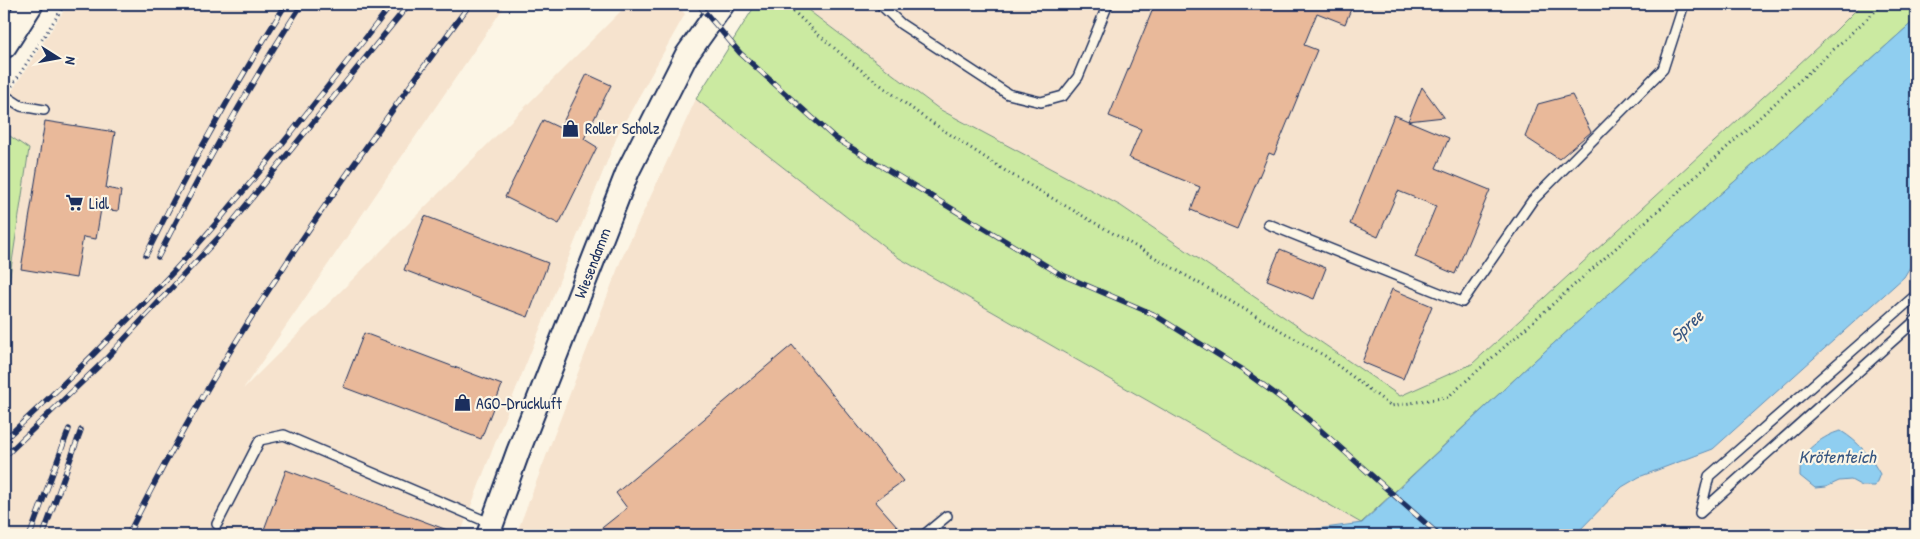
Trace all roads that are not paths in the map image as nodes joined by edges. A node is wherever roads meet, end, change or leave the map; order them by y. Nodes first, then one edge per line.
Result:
1 (30, 4) edge
2 (723, 4) edge
3 (880, 4) edge
4 (1108, 4) edge
5 (1684, 4) edge
6 (4, 45) edge
7 (5, 96) edge
8 (44, 110) dead end
9 (1268, 224) dead end
10 (1916, 295) edge
11 (1916, 320) edge
12 (947, 516) dead end
13 (217, 524) dead end
14 (490, 530) edge
15 (924, 535) edge

1 - 6 main road
2 - 14 street, Wiesendamm
3 - 4 lane
5 - 9 lane
7 - 8 lane
10 - 11 lane
12 - 15 lane
13 - 14 lane

